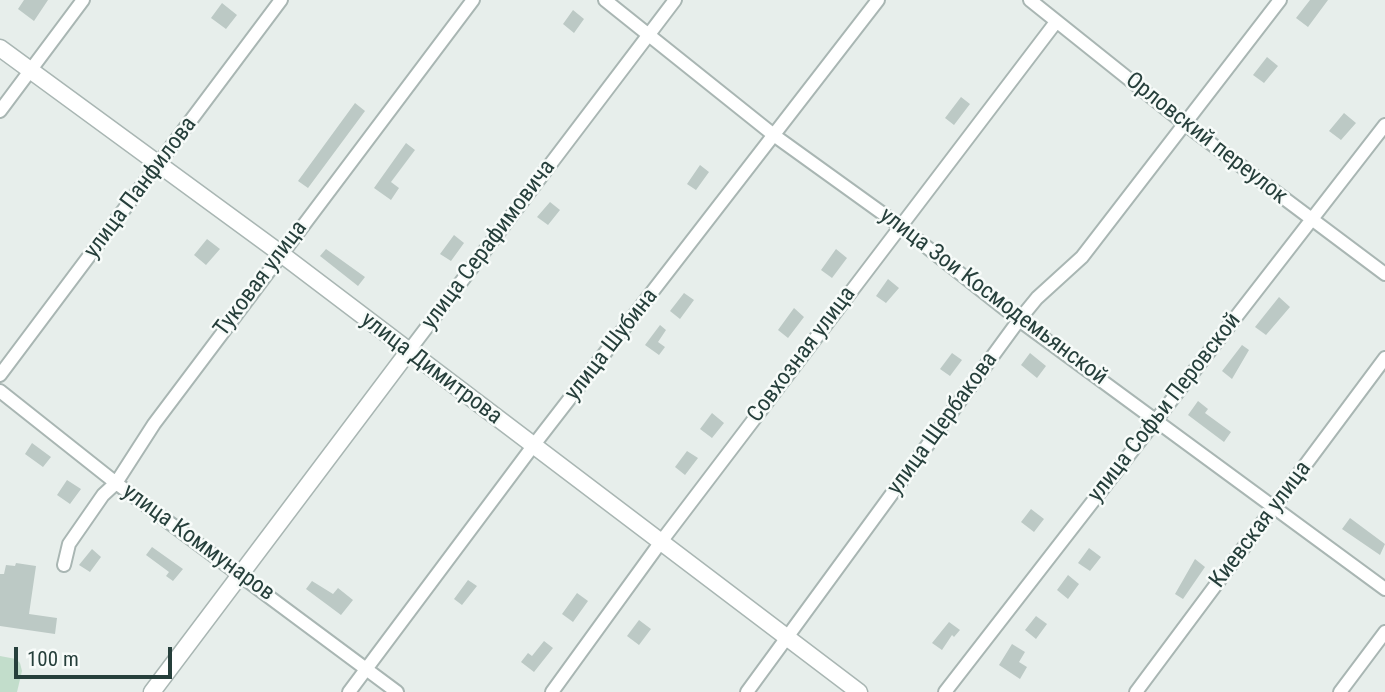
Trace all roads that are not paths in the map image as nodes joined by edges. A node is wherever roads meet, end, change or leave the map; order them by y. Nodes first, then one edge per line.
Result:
1 (83, 0) edge
2 (281, 0) edge
3 (473, 0) edge
4 (605, 0) edge
5 (674, 0) edge
6 (878, 0) edge
7 (1030, 0) edge
8 (1280, 0) edge
9 (1056, 22) junction
10 (649, 34) junction
11 (0, 48) edge
12 (30, 71) junction
13 (0, 111) edge
14 (1185, 124) junction
15 (1385, 125) edge
16 (775, 136) junction
17 (159, 166) junction
18 (1310, 220) junction
19 (900, 226) junction
20 (280, 253) junction
21 (1385, 274) edge
22 (1019, 320) junction
23 (408, 352) junction
24 (1385, 358) edge
25 (0, 375) edge
26 (0, 391) edge
27 (1156, 420) junction
28 (533, 446) junction
29 (116, 483) junction
30 (1274, 506) junction
31 (660, 543) junction
32 (64, 565) dead end
33 (240, 573) junction
34 (1385, 589) edge
35 (1385, 632) edge
36 (786, 639) junction
37 (366, 668) junction
38 (152, 692) edge
39 (349, 692) edge
40 (397, 692) edge
41 (552, 692) edge
42 (747, 692) edge
43 (859, 692) edge
44 (945, 692) edge
45 (1136, 692) edge
46 (1340, 692) edge

1 - 12 street
2 - 17 street, улица Панфилова
3 - 20 street, Туковая улица
4 - 10 street, улица Зои Космодемьянской
5 - 10 street, улица Серафимовича
6 - 16 street, улица Шубина
7 - 9 street, Орловский переулок
8 - 14 street, улица Щербакова
9 - 14 street, Орловский переулок
9 - 19 street, Совхозная улица
10 - 16 street, улица Зои Космодемьянской
10 - 23 street, улица Серафимовича
11 - 12 street, улица Димитрова
12 - 13 street
12 - 17 street, улица Димитрова
14 - 18 street, Орловский переулок
14 - 22 street, улица Щербакова
15 - 18 street, улица Софьи Перовской
16 - 19 street, улица Зои Космодемьянской
16 - 28 street, улица Шубина
17 - 20 street, улица Димитрова
17 - 25 street, улица Панфилова
18 - 21 street, Орловский переулок
18 - 27 street, улица Софьи Перовской
19 - 22 street, улица Зои Космодемьянской
19 - 31 street, Совхозная улица
20 - 23 street, улица Димитрова
20 - 29 street, Туковая улица
22 - 27 street, улица Зои Космодемьянской
22 - 36 street, улица Щербакова
23 - 28 street, улица Димитрова
23 - 33 street, улица Серафимовича
24 - 30 street, Киевская улица
26 - 29 street, улица Коммунаров
27 - 30 street, улица Зои Космодемьянской
27 - 44 street, улица Софьи Перовской
28 - 31 street, улица Димитрова
28 - 37 street, улица Шубина
29 - 32 street, Туковая улица
29 - 33 street, улица Коммунаров
30 - 34 street, улица Зои Космодемьянской
30 - 45 street, Киевская улица
31 - 36 street, улица Димитрова
31 - 41 street, Совхозная улица
33 - 37 street, улица Коммунаров
33 - 38 street, улица Серафимовича
35 - 46 street
36 - 42 street, улица Щербакова
36 - 43 street, улица Димитрова
37 - 39 street, улица Шубина
37 - 40 street, улица Коммунаров

